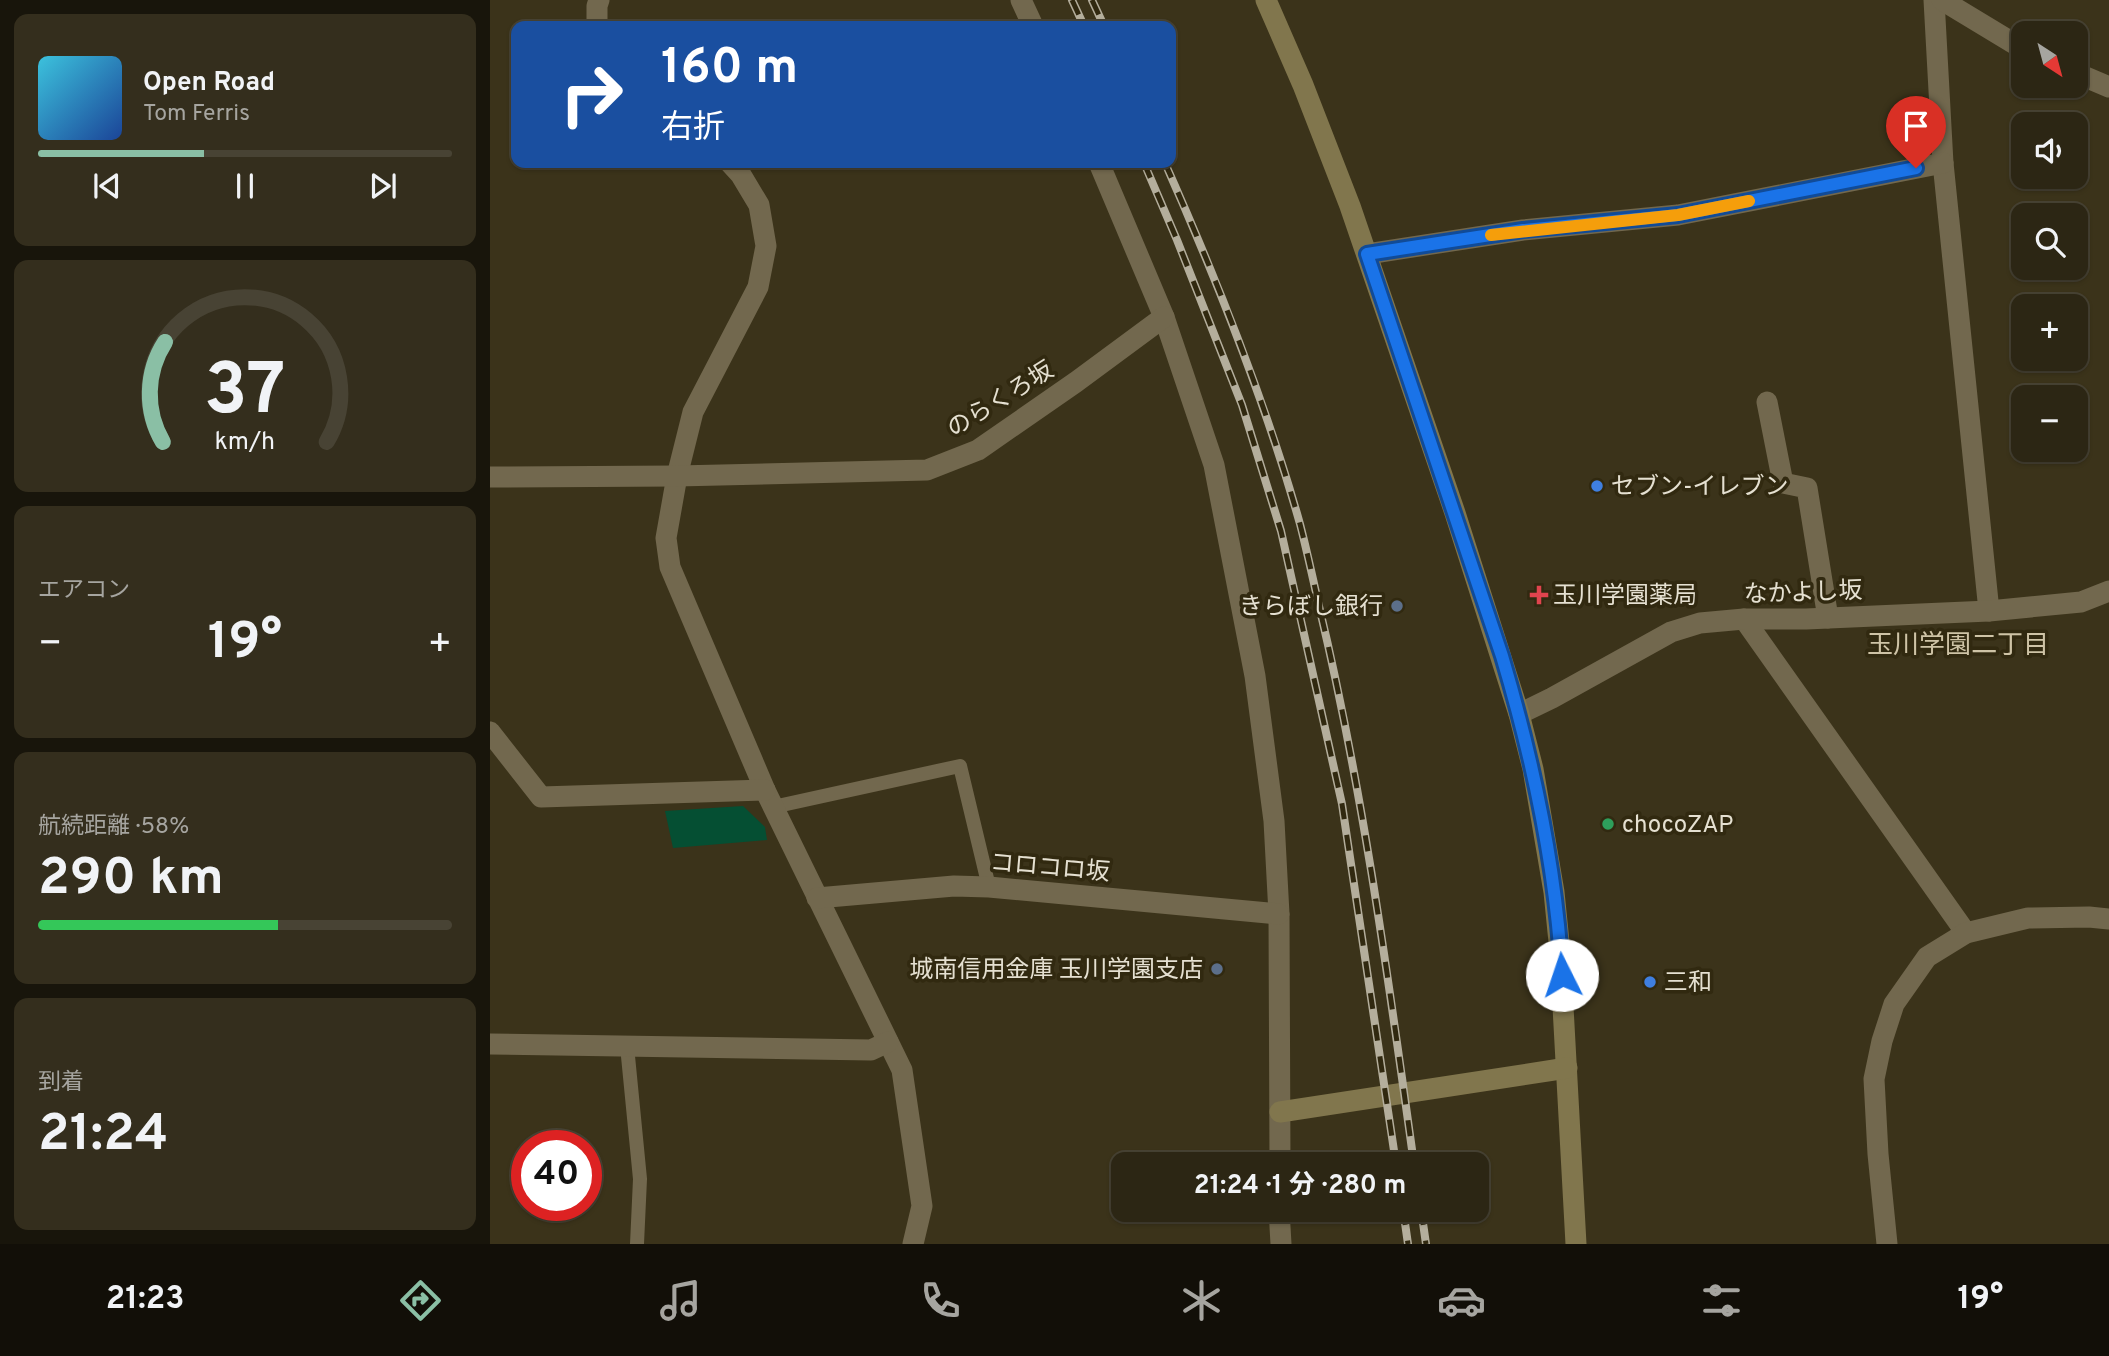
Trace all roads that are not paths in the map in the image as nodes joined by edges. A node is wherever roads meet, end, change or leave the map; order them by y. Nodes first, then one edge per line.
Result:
1 (599, 0) edge
2 (1021, 0) edge
3 (1266, 0) edge
4 (1934, 0) edge
5 (1942, 0) edge
6 (597, 21) edge
7 (1031, 21) edge
8 (2011, 42) edge
9 (2088, 78) edge
10 (2109, 87) edge
11 (1943, 163) junction
12 (735, 168) edge
13 (1101, 168) edge
14 (1367, 254) junction
15 (1164, 317) junction
16 (1767, 402) dead end
17 (677, 476) junction
18 (490, 477) edge
19 (2109, 591) edge
20 (1989, 611) junction
21 (1744, 618) junction
22 (1828, 618) junction
23 (1519, 714) junction
24 (490, 732) edge
25 (769, 799) junction
26 (989, 887) junction
27 (817, 898) junction
28 (1279, 914) junction
29 (2109, 919) edge
30 (1966, 933) junction
31 (888, 1042) junction
32 (490, 1044) edge
33 (627, 1046) junction
34 (1567, 1068) junction
35 (1280, 1112) junction
36 (1280, 1152) edge
37 (1280, 1222) edge
38 (637, 1244) edge
39 (913, 1244) edge
40 (1281, 1244) edge
41 (1577, 1244) edge
42 (1887, 1244) edge

1 - 6 street
2 - 7 street
3 - 14 street
4 - 11 street
5 - 8 street
9 - 10 street
11 - 14 street
11 - 20 street
12 - 17 street
13 - 15 street
14 - 23 street
15 - 17 street, のらくろ坂
15 - 28 street
16 - 22 street
17 - 18 street, のらくろ坂
17 - 25 street
19 - 20 street, なかよし坂
20 - 22 street, なかよし坂
21 - 22 street, なかよし坂
21 - 23 street, なかよし坂
21 - 30 street
23 - 34 street
24 - 25 street
25 - 26 lane
25 - 27 street
26 - 27 street, コロコロ坂
26 - 28 street, コロコロ坂
27 - 31 street
28 - 35 street
29 - 30 street
30 - 42 street
31 - 33 street
31 - 39 street
32 - 33 street
33 - 38 lane
34 - 35 street
34 - 41 street
35 - 36 street
37 - 40 street

